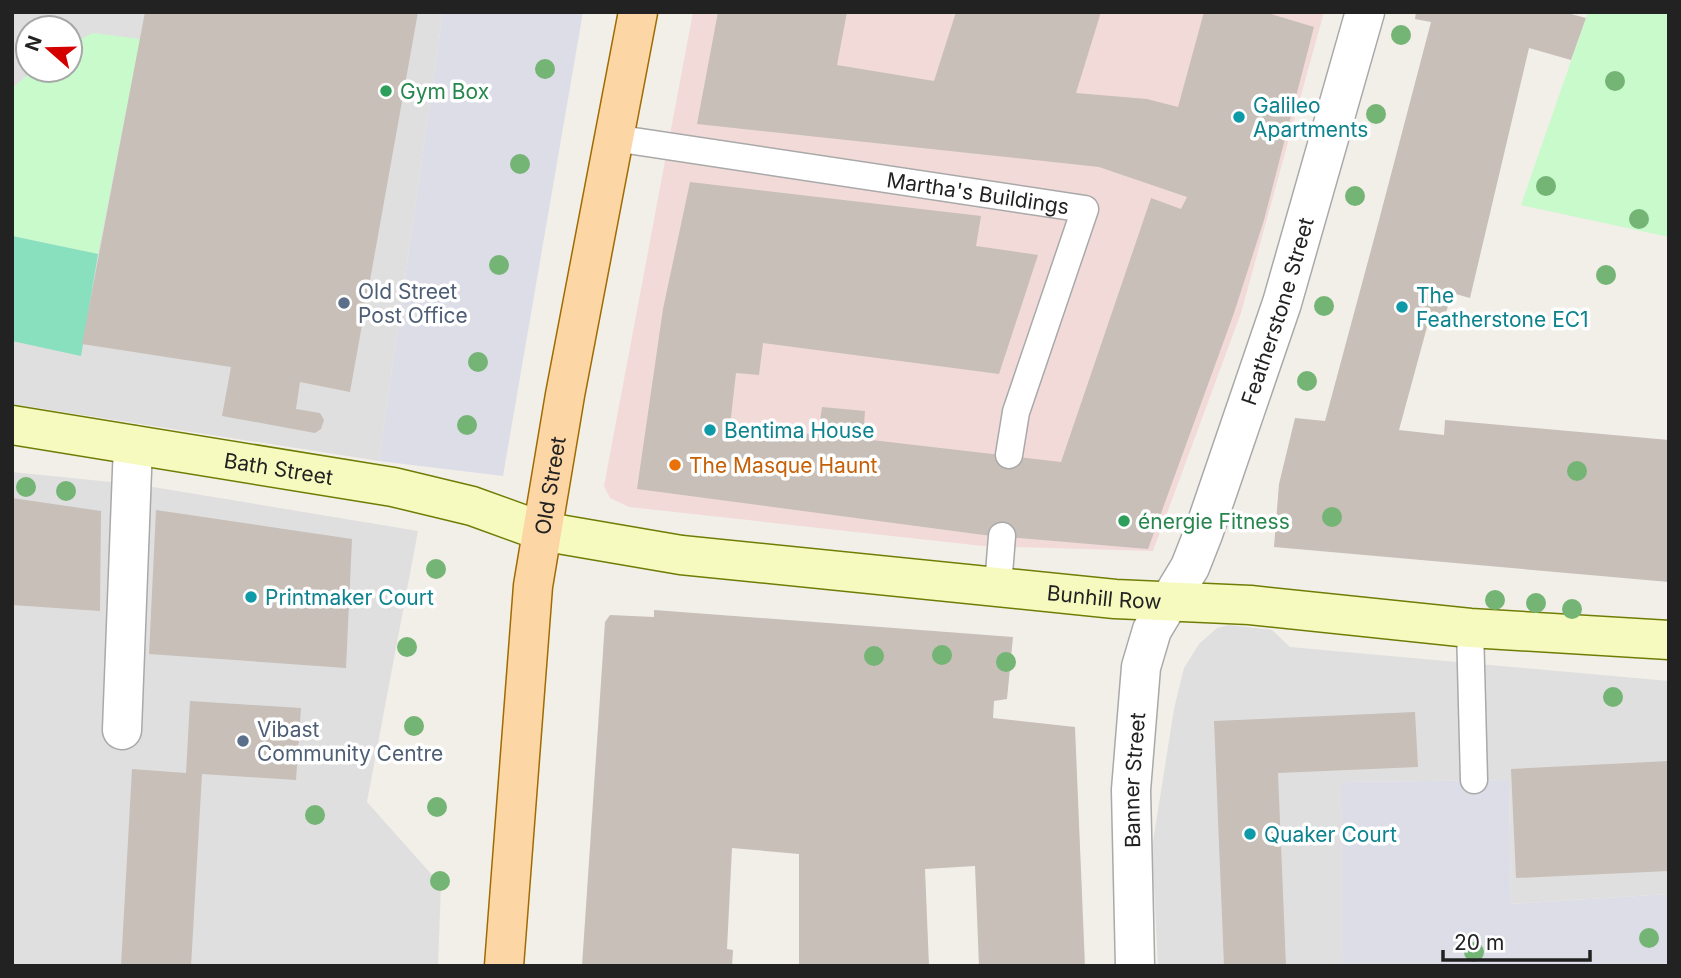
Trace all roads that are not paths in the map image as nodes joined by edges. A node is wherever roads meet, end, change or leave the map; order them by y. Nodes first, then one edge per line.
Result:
1 (638, 12) edge
2 (1365, 12) edge
3 (614, 138) junction
4 (12, 425) edge
5 (132, 445) junction
6 (1009, 455) dead end
7 (541, 531) junction
8 (1002, 536) dead end
9 (998, 586) junction
10 (1170, 603) junction
11 (1470, 628) junction
12 (1669, 640) edge
13 (122, 730) dead end
14 (1474, 780) dead end
15 (504, 966) edge
16 (1135, 966) edge

1 - 3 main road, Old Street
2 - 10 street, Featherstone Street
3 - 6 lane, Martha's Buildings
3 - 7 main road, Old Street
4 - 5 main road, Bath Street
5 - 7 main road, Bath Street
5 - 13 street
7 - 9 main road, Bunhill Row
7 - 15 main road, Old Street
8 - 9 lane
9 - 10 main road, Bunhill Row
10 - 11 main road, Bunhill Row
10 - 16 street, Banner Street
11 - 12 main road, Bunhill Row
11 - 14 lane

